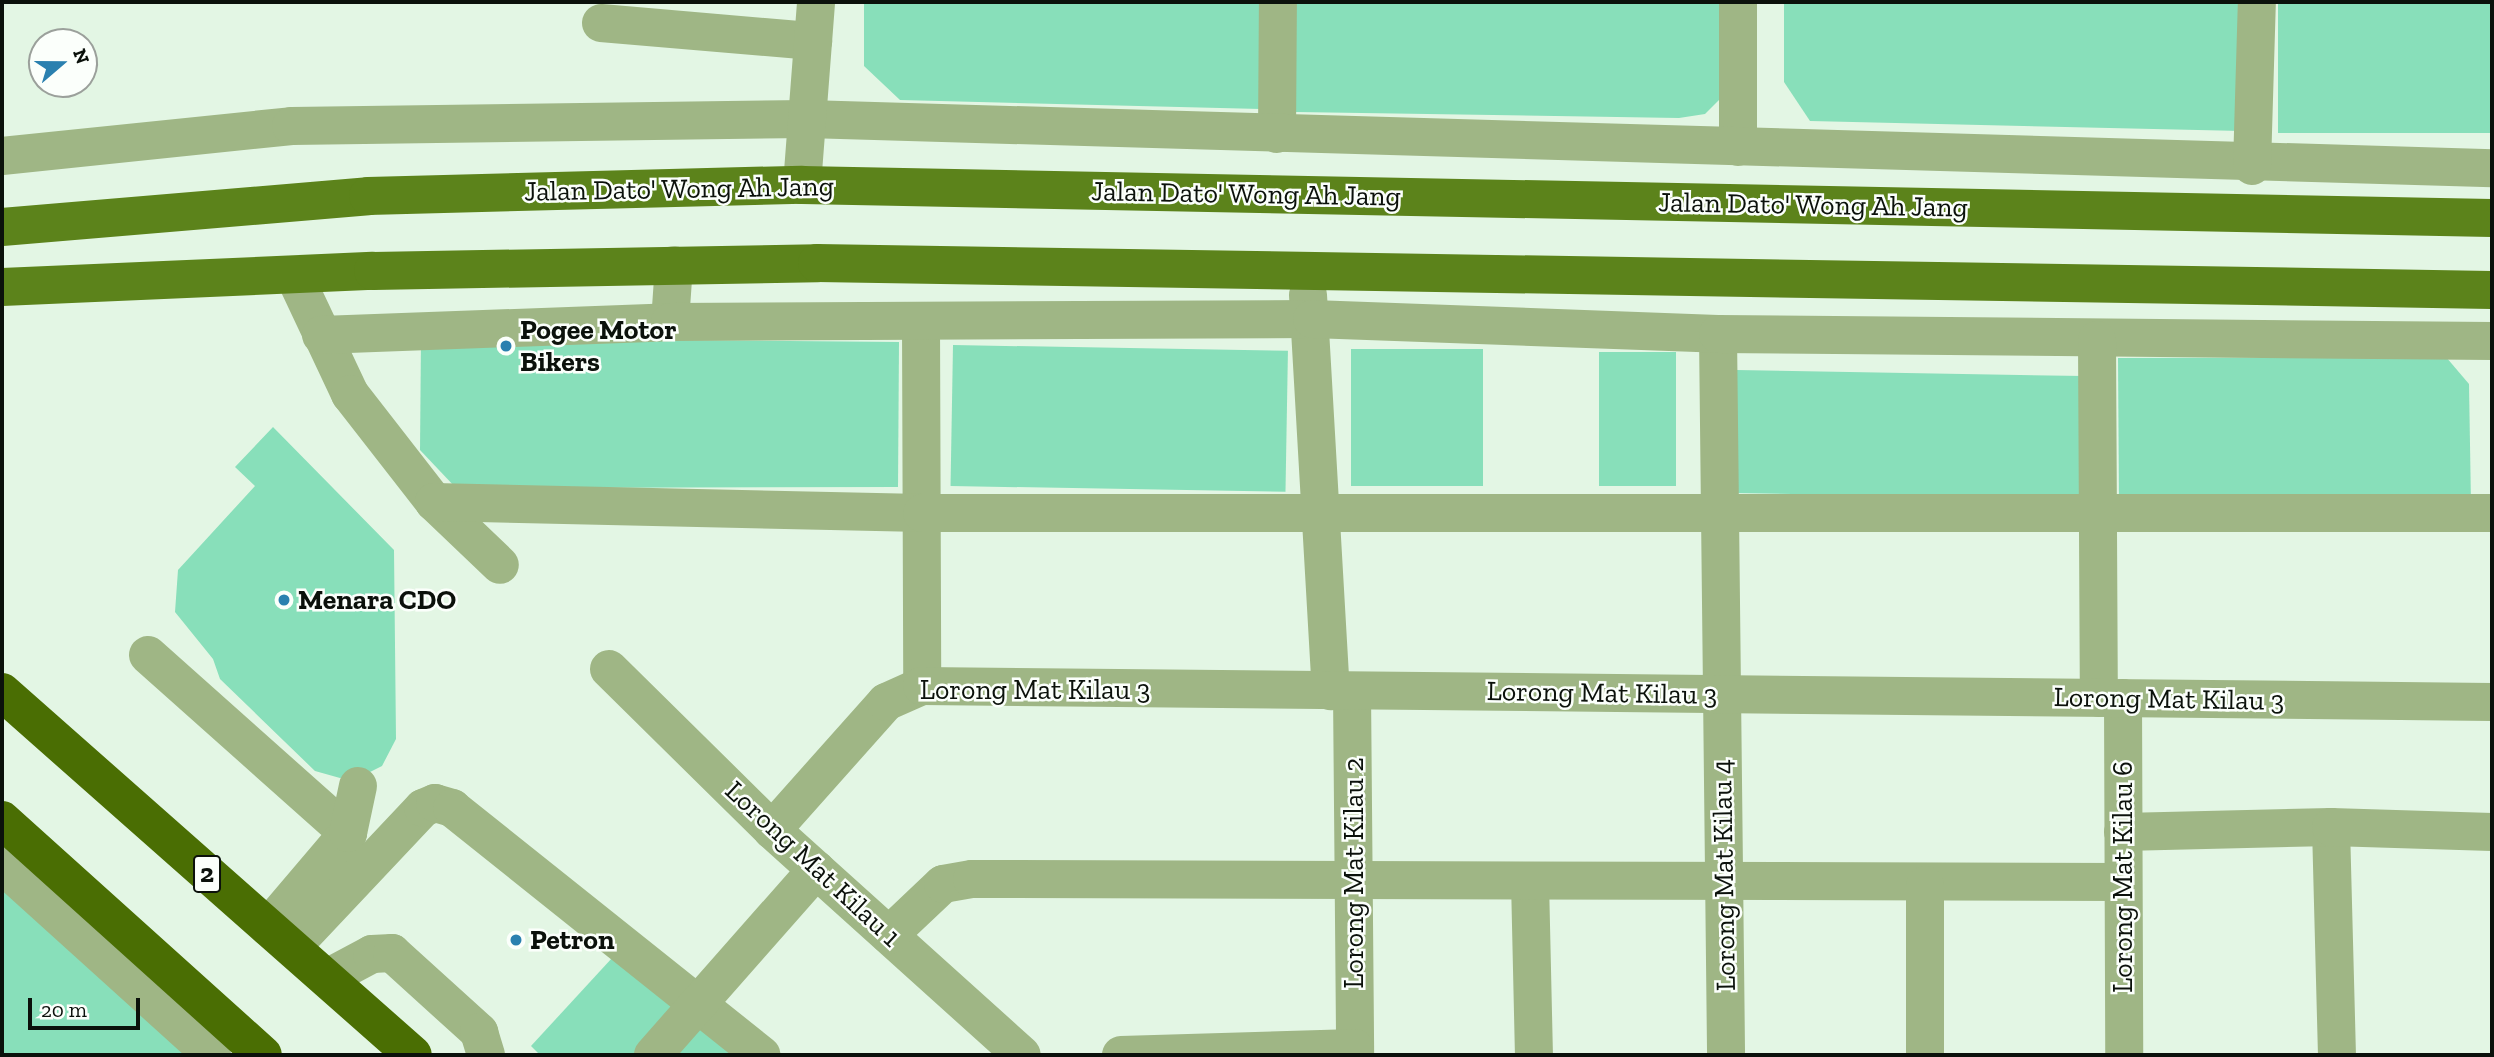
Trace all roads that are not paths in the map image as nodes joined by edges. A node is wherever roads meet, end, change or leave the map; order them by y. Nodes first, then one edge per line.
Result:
1 (816, 2) edge
2 (1278, 2) edge
3 (1738, 2) edge
4 (2257, 2) edge
5 (601, 23) dead end
6 (813, 41) junction
7 (807, 120) junction
8 (1277, 134) junction
9 (1738, 147) junction
10 (2, 156) edge
11 (2252, 166) junction
12 (2492, 168) edge
13 (802, 185) junction
14 (2492, 218) edge
15 (2, 228) edge
16 (674, 265) junction
17 (1304, 269) junction
18 (294, 275) junction
19 (2, 287) edge
20 (2492, 290) edge
21 (1312, 319) junction
22 (670, 322) junction
23 (921, 324) junction
24 (1718, 334) junction
25 (321, 335) junction
26 (2096, 340) junction
27 (2492, 341) edge
28 (434, 502) junction
29 (922, 513) junction
30 (2492, 513) edge
31 (1321, 514) junction
32 (1718, 515) junction
33 (2097, 518) junction
34 (500, 565) dead end
35 (148, 655) dead end
36 (608, 669) dead end
37 (922, 687) junction
38 (1342, 691) junction
39 (2, 692) edge
40 (1722, 694) junction
41 (2111, 698) junction
42 (2492, 702) edge
43 (358, 786) dead end
44 (2, 820) edge
45 (2331, 827) junction
46 (772, 830) junction
47 (2123, 832) junction
48 (2492, 832) edge
49 (348, 833) junction
50 (2, 865) edge
51 (816, 870) junction
52 (1354, 876) junction
53 (1724, 880) junction
54 (1530, 881) junction
55 (2123, 882) junction
56 (1926, 885) junction
57 (889, 935) junction
58 (280, 937) junction
59 (327, 978) junction
60 (699, 1004) junction
61 (1355, 1051) edge
62 (212, 1055) edge
63 (263, 1055) edge
64 (413, 1055) edge
65 (486, 1055) edge
66 (653, 1055) edge
67 (761, 1055) edge
68 (1021, 1055) edge
69 (1121, 1055) edge
70 (1534, 1055) edge
71 (1726, 1055) edge
72 (1925, 1055) edge
73 (2124, 1055) edge
74 (2337, 1055) edge

1 - 6 street
2 - 8 street
3 - 9 street
4 - 11 street
5 - 6 street
6 - 7 street
7 - 8 street
7 - 10 street
7 - 13 street
8 - 9 street
9 - 11 street
11 - 12 street
13 - 14 main road, Jalan Dato' Wong Ah Jang
13 - 15 main road, Jalan Dato' Wong Ah Jang
16 - 17 main road
16 - 18 main road
16 - 22 street
17 - 20 main road
17 - 21 street, Lorong Mat Kilau 2
18 - 19 main road
18 - 25 street
21 - 23 street
21 - 24 street
21 - 31 street, Lorong Mat Kilau 2
22 - 23 street
22 - 25 street
23 - 29 street
24 - 26 street
24 - 32 street, Lorong Mat Kilau 4
25 - 28 street
26 - 27 street
26 - 33 street, Lorong Mat Kilau 6
28 - 29 street
28 - 34 street
29 - 31 street
29 - 37 street
30 - 33 street
31 - 32 street
31 - 38 street, Lorong Mat Kilau 2
32 - 33 street
32 - 40 street, Lorong Mat Kilau 4
33 - 41 street, Lorong Mat Kilau 6
35 - 49 street
36 - 46 street, Lorong Mat Kilau 1
37 - 38 street, Lorong Mat Kilau 3
37 - 46 street, Lorong Mat Kilau 3
38 - 40 street, Lorong Mat Kilau 3
38 - 52 street, Lorong Mat Kilau 2
39 - 58 highway, 2
40 - 41 street, Lorong Mat Kilau 3
40 - 53 street, Lorong Mat Kilau 4
41 - 42 street, Lorong Mat Kilau 3
41 - 47 street, Lorong Mat Kilau 6
43 - 49 street
44 - 63 highway
45 - 47 street
45 - 48 street
45 - 74 street
46 - 51 street, Lorong Mat Kilau 1
47 - 55 street, Lorong Mat Kilau 6
49 - 58 street
50 - 62 street
51 - 57 street, Lorong Mat Kilau 1
51 - 60 street
52 - 54 street
52 - 57 street
52 - 61 street, Lorong Mat Kilau 2
53 - 54 street
53 - 56 street
53 - 71 street, Lorong Mat Kilau 4
54 - 70 street
55 - 56 street
55 - 73 street, Lorong Mat Kilau 6
56 - 72 street
57 - 68 street, Lorong Mat Kilau 1
58 - 59 highway, 2
58 - 60 street
59 - 64 highway, 2
59 - 65 street
60 - 66 street
60 - 67 street
61 - 69 street

